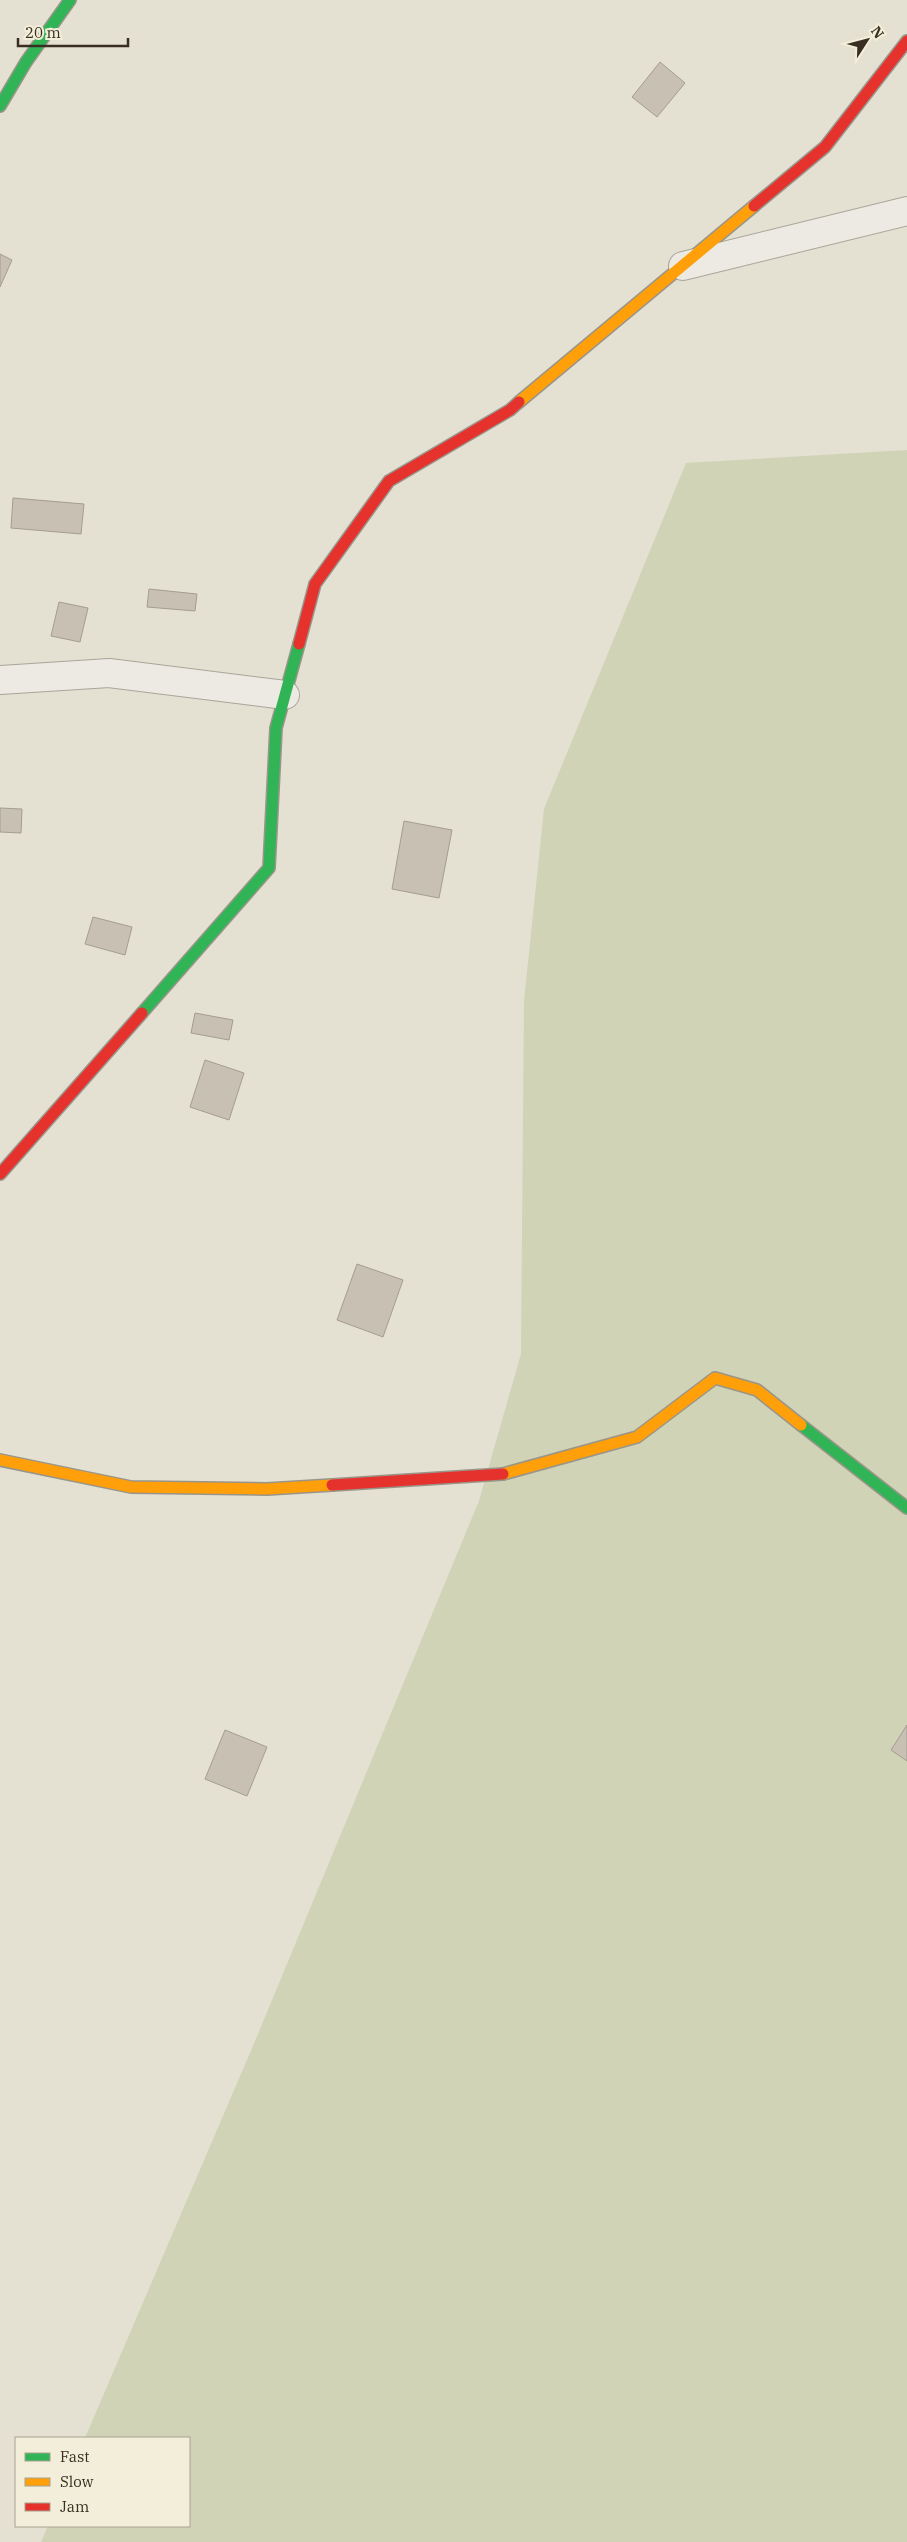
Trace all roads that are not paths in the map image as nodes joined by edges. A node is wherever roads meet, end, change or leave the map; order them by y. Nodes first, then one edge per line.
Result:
1 (70, 0) edge
2 (907, 41) edge
3 (0, 106) edge
4 (907, 212) edge
5 (683, 266) junction
6 (0, 680) edge
7 (285, 695) junction
8 (0, 1174) edge
9 (0, 1460) edge
10 (907, 1508) edge

1 - 3 street
2 - 5 street
4 - 5 street
5 - 7 street
6 - 7 street
7 - 8 street
9 - 10 street

